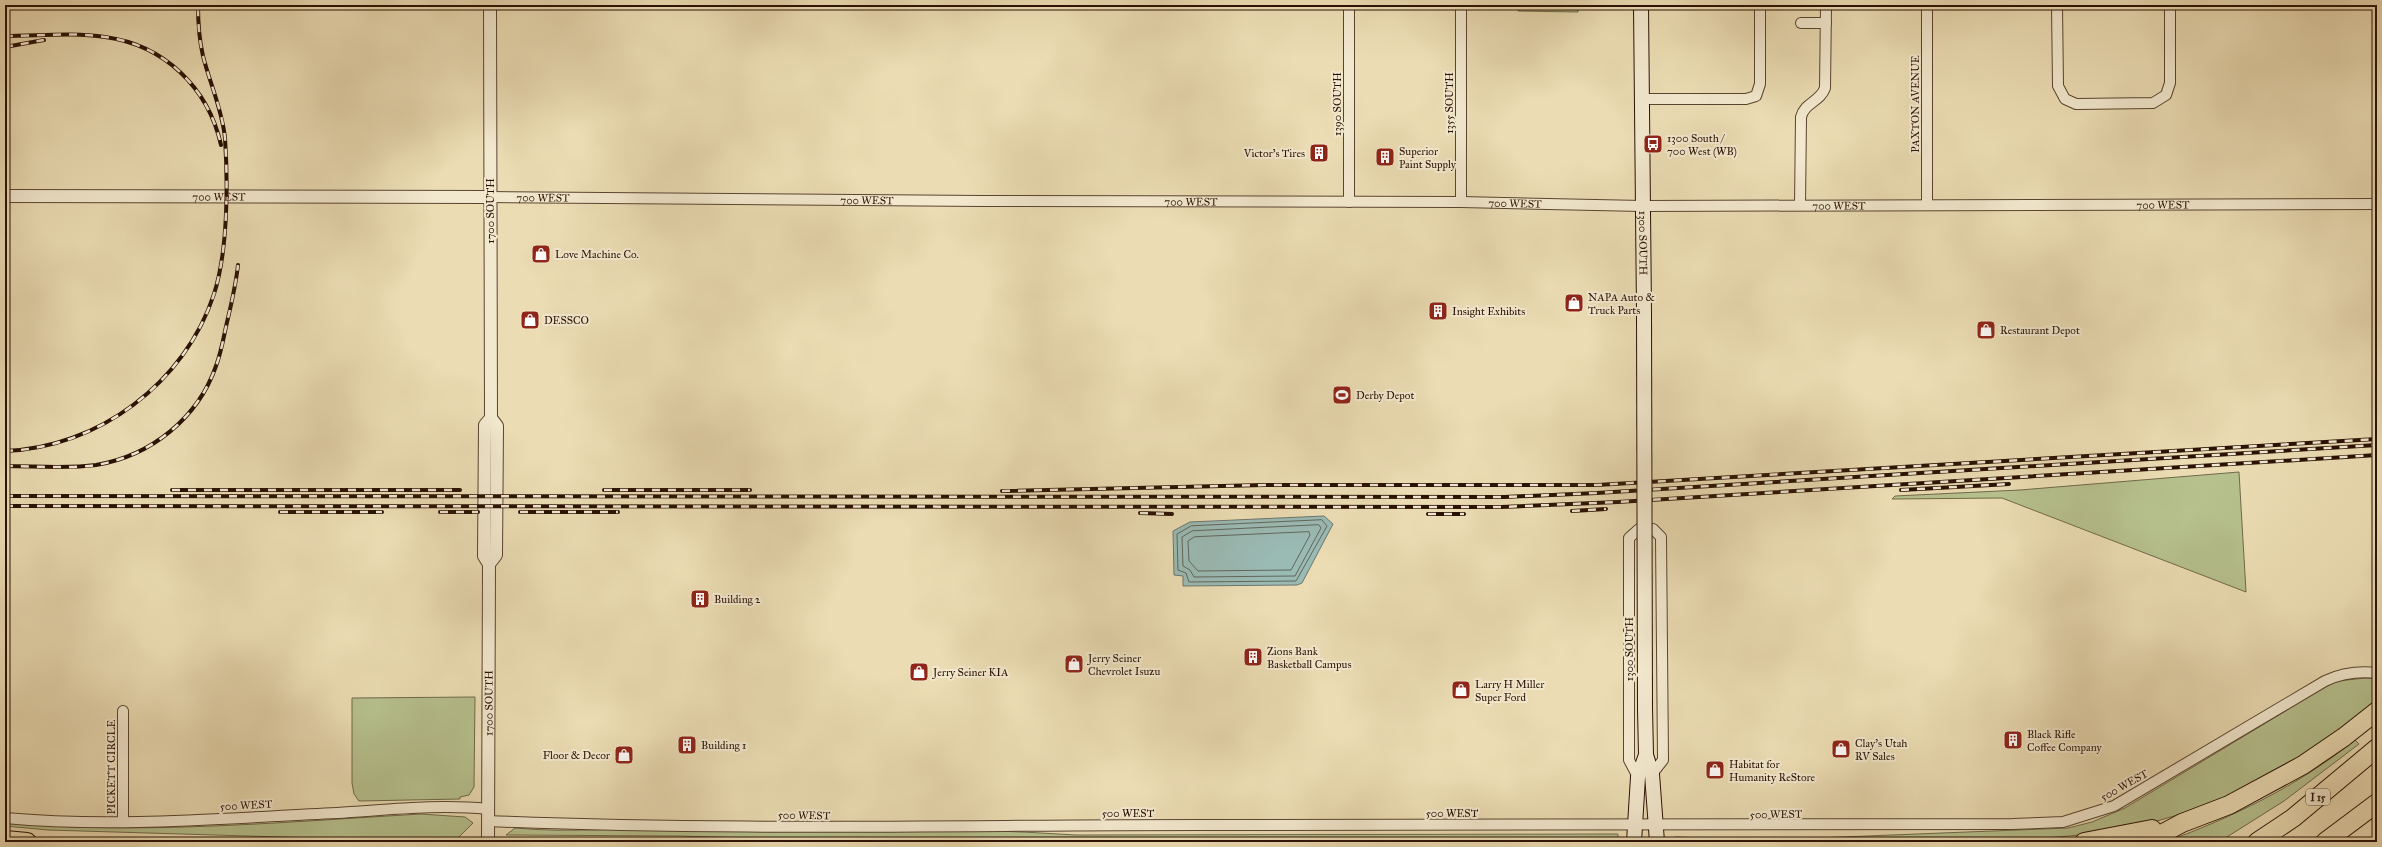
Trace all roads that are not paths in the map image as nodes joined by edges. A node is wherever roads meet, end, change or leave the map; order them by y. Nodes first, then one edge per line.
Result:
1 (490, 5) edge
2 (1349, 5) edge
3 (1461, 5) edge
4 (1641, 5) edge
5 (1760, 5) edge
6 (1826, 5) edge
7 (1927, 5) edge
8 (2057, 5) edge
9 (2170, 5) edge
10 (1801, 23) dead end
11 (1826, 23) junction
12 (1641, 99) junction
13 (5, 196) edge
14 (490, 197) junction
15 (1349, 202) junction
16 (1461, 202) junction
17 (1800, 204) junction
18 (1927, 204) junction
19 (2377, 204) edge
20 (1642, 206) junction
21 (2377, 673) edge
22 (123, 711) dead end
23 (2371, 716) edge
24 (2377, 748) edge
25 (1646, 755) junction
26 (1652, 774) junction
27 (1638, 777) junction
28 (2377, 803) edge
29 (488, 815) junction
30 (5, 818) edge
31 (123, 822) junction
32 (2182, 823) junction
33 (1634, 826) junction
34 (1656, 826) junction
35 (5, 840) edge
36 (27, 842) edge
37 (488, 842) edge
38 (1634, 842) edge
39 (1657, 842) edge
40 (2084, 842) edge
41 (2138, 842) edge
42 (2256, 842) edge
43 (2325, 842) edge

1 - 14 street, 1700 SOUTH
2 - 15 street, 1390 SOUTH
3 - 16 street, 1355 SOUTH
4 - 12 main road, 1300 SOUTH
5 - 12 street
6 - 11 street
7 - 18 street, PAXTON AVENUE
8 - 9 street
10 - 11 street
11 - 17 street
12 - 20 main road, 1300 SOUTH
13 - 14 street, 700 WEST
14 - 15 street, 700 WEST
14 - 29 street, 1700 SOUTH
15 - 16 street, 700 WEST
16 - 20 street, 700 WEST
17 - 18 street, 700 WEST
17 - 20 street, 700 WEST
18 - 19 street, 700 WEST
20 - 25 main road, 1300 SOUTH, bridge
21 - 34 street, 500 WEST
22 - 31 street, PICKETT CIRCLE
23 - 32 highway
24 - 42 highway, I 15
25 - 26 main road, 1300 SOUTH
25 - 27 main road, 1300 SOUTH
26 - 27 street, 1300 SOUTH
26 - 34 main road, 1300 SOUTH
27 - 33 main road, 1300 SOUTH
28 - 43 highway
29 - 31 street, 500 WEST
29 - 33 street, 500 WEST
29 - 37 street, 1700 SOUTH
30 - 31 street, 500 WEST
32 - 40 highway
32 - 41 highway
33 - 34 street, 500 WEST
33 - 38 main road, 1300 SOUTH
34 - 39 main road, 1300 SOUTH
35 - 36 highway

